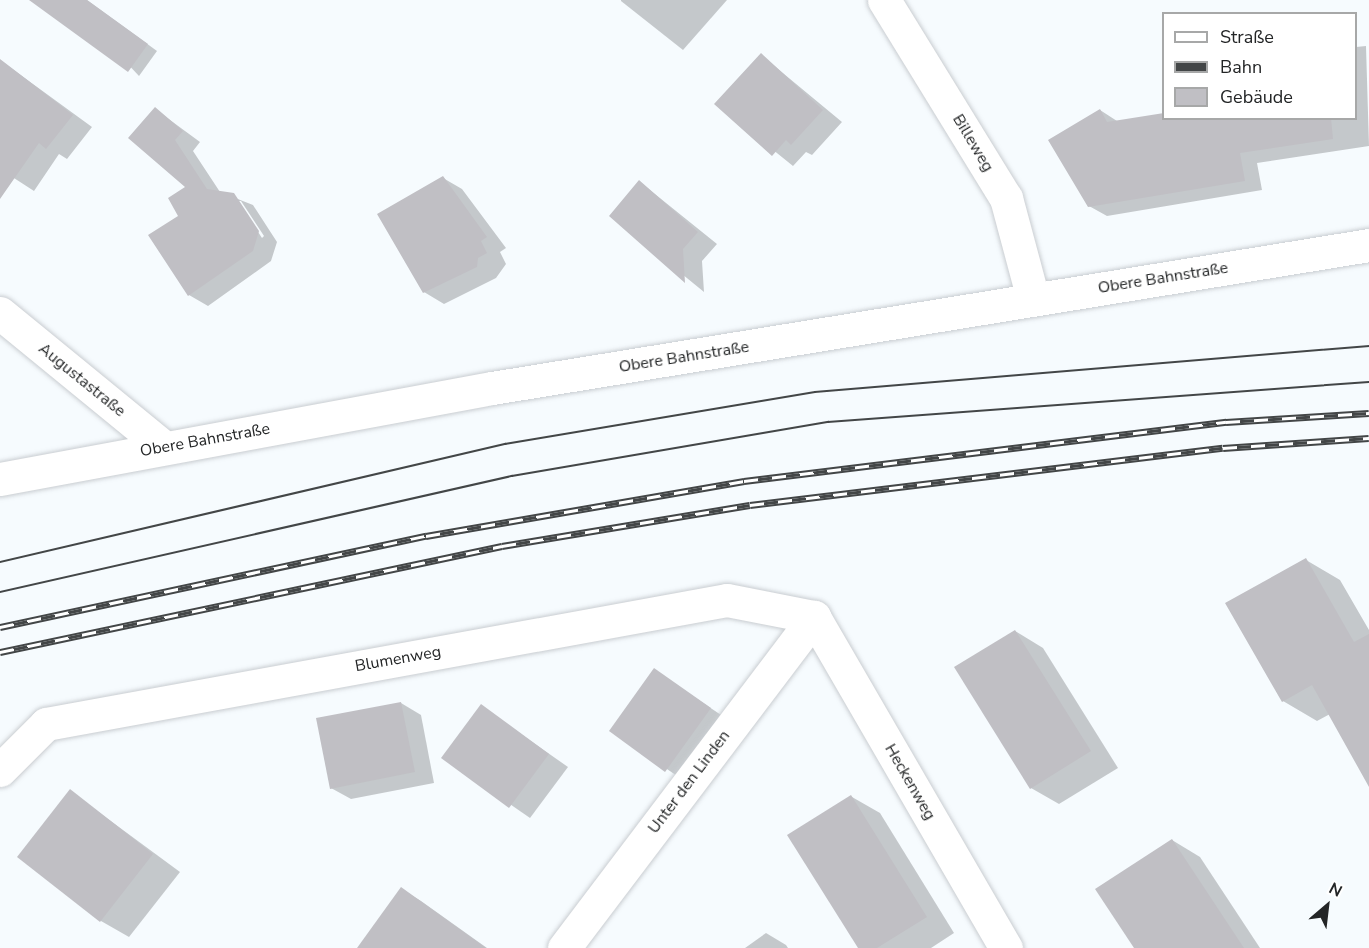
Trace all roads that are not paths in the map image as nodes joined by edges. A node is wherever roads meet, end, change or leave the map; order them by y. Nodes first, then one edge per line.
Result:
1 (884, 0) edge
2 (1369, 245) edge
3 (1033, 299) junction
4 (0, 313) edge
5 (164, 447) junction
6 (0, 479) edge
7 (814, 617) junction
8 (0, 770) edge
9 (564, 948) edge
10 (1006, 948) edge

1 - 3 street, Billeweg
2 - 3 street, Obere Bahnstraße
3 - 5 street, Obere Bahnstraße
4 - 5 street, Augustastraße
5 - 6 street, Obere Bahnstraße
7 - 8 street, Blumenweg
7 - 9 street, Unter den Linden
7 - 10 street, Heckenweg

